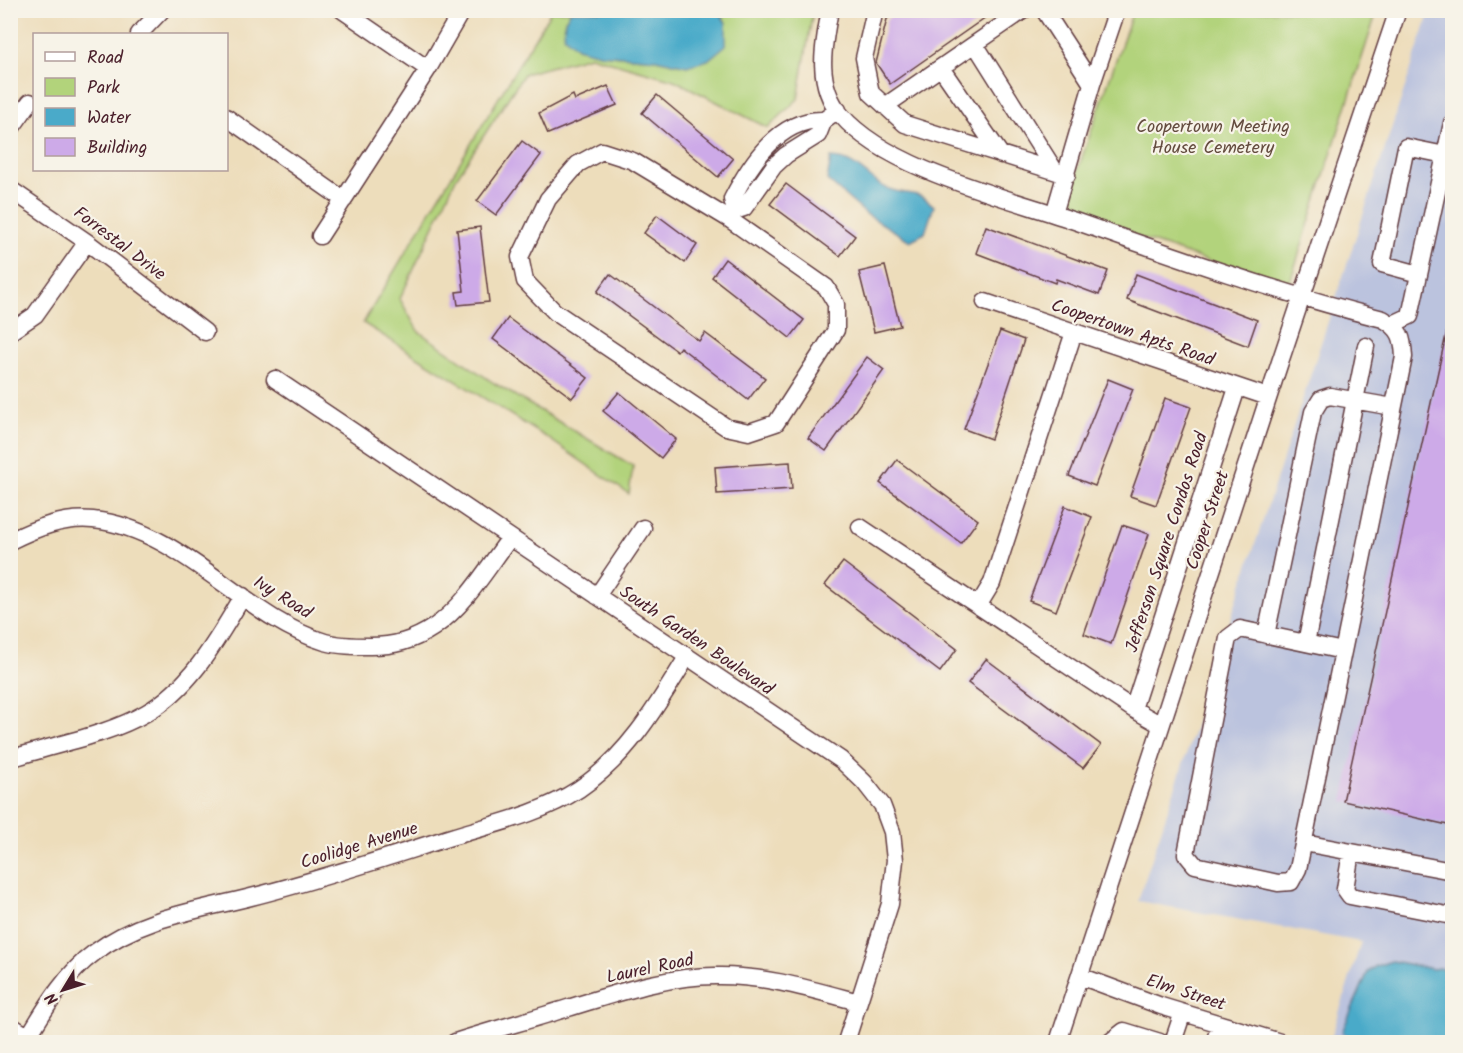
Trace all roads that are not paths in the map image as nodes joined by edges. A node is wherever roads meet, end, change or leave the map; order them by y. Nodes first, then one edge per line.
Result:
1 (162, 10) edge
2 (342, 10) edge
3 (462, 10) edge
4 (830, 10) edge
5 (875, 10) edge
6 (1024, 10) edge
7 (1044, 10) edge
8 (1117, 10) edge
9 (1398, 10) edge
10 (140, 33) edge
11 (975, 44) junction
12 (940, 68) junction
13 (428, 69) junction
14 (1092, 84) junction
15 (30, 102) dead end
16 (885, 106) junction
17 (838, 110) junction
18 (228, 118) edge
19 (1452, 123) edge
20 (10, 130) edge
21 (1001, 154) junction
22 (1445, 155) junction
23 (1061, 173) junction
24 (10, 189) edge
25 (344, 200) junction
26 (1054, 214) junction
27 (732, 215) junction
28 (320, 236) dead end
29 (87, 242) junction
30 (1419, 274) junction
31 (1301, 299) junction
32 (985, 302) dead end
33 (1393, 324) junction
34 (10, 332) edge
35 (205, 332) dead end
36 (1074, 332) junction
37 (1366, 346) dead end
38 (275, 379) dead end
39 (1237, 388) junction
40 (1268, 398) junction
41 (1356, 400) junction
42 (1393, 407) junction
43 (860, 527) dead end
44 (643, 528) dead end
45 (510, 538) junction
46 (10, 541) edge
47 (243, 596) junction
48 (597, 596) junction
49 (978, 606) junction
50 (1266, 635) junction
51 (1306, 643) junction
52 (1343, 651) junction
53 (687, 657) junction
54 (1133, 709) junction
55 (1161, 725) junction
56 (10, 759) edge
57 (1304, 843) junction
58 (1351, 852) junction
59 (1452, 872) edge
60 (1452, 916) edge
61 (1079, 979) junction
62 (858, 1002) junction
63 (1181, 1018) junction
64 (10, 1025) edge
65 (1218, 1032) edge
66 (30, 1040) edge
67 (455, 1042) edge
68 (846, 1042) edge
69 (1058, 1042) edge
70 (1110, 1042) edge
71 (1160, 1042) edge
72 (1173, 1042) edge
73 (1256, 1042) edge
74 (1281, 1042) edge

1 - 10 street
2 - 13 street
3 - 13 street
4 - 17 street
5 - 16 street
6 - 11 street
7 - 14 street
8 - 14 street
9 - 31 street, Cooper Street
11 - 12 street
11 - 23 street
12 - 16 street
12 - 21 street
13 - 25 street
14 - 23 street
15 - 20 street
16 - 21 street
17 - 26 street
17 - 27 street
18 - 25 street
19 - 22 street
21 - 23 street
22 - 30 street
22 - 30 street
23 - 26 street
24 - 29 street, Forrestal Drive
25 - 28 street
26 - 31 street
27 - 27 street
29 - 34 street
29 - 35 street, Forrestal Drive
30 - 33 street
31 - 33 street
31 - 40 street, Cooper Street
32 - 36 street, Coopertown Apts Road
33 - 42 street
36 - 39 street, Coopertown Apts Road
36 - 49 street
37 - 41 street
38 - 45 street, South Garden Boulevard
39 - 40 street, Coopertown Apts Road
39 - 54 street, Jefferson Square Condos Road
40 - 55 street, Cooper Street
41 - 42 street
41 - 50 street
41 - 51 street
42 - 52 street
43 - 49 street
44 - 48 street
45 - 47 street, Ivy Road
45 - 48 street, South Garden Boulevard
46 - 47 street, Ivy Road
47 - 56 street
48 - 53 street, South Garden Boulevard
49 - 54 street
50 - 51 street
50 - 57 street
51 - 52 street
52 - 57 street
53 - 62 street, South Garden Boulevard
53 - 66 street, Coolidge Avenue
54 - 55 street
55 - 61 street, Cooper Street
57 - 58 street
58 - 59 street
58 - 60 street
61 - 63 street, Elm Street
61 - 65 street, Elm Street
61 - 69 street, Cooper Street
62 - 67 street, Laurel Road
62 - 68 street, South Garden Boulevard
63 - 65 street, Elm Street
63 - 72 street
64 - 66 street
65 - 73 street, Elm Street
65 - 74 street, Elm Street
70 - 71 street

